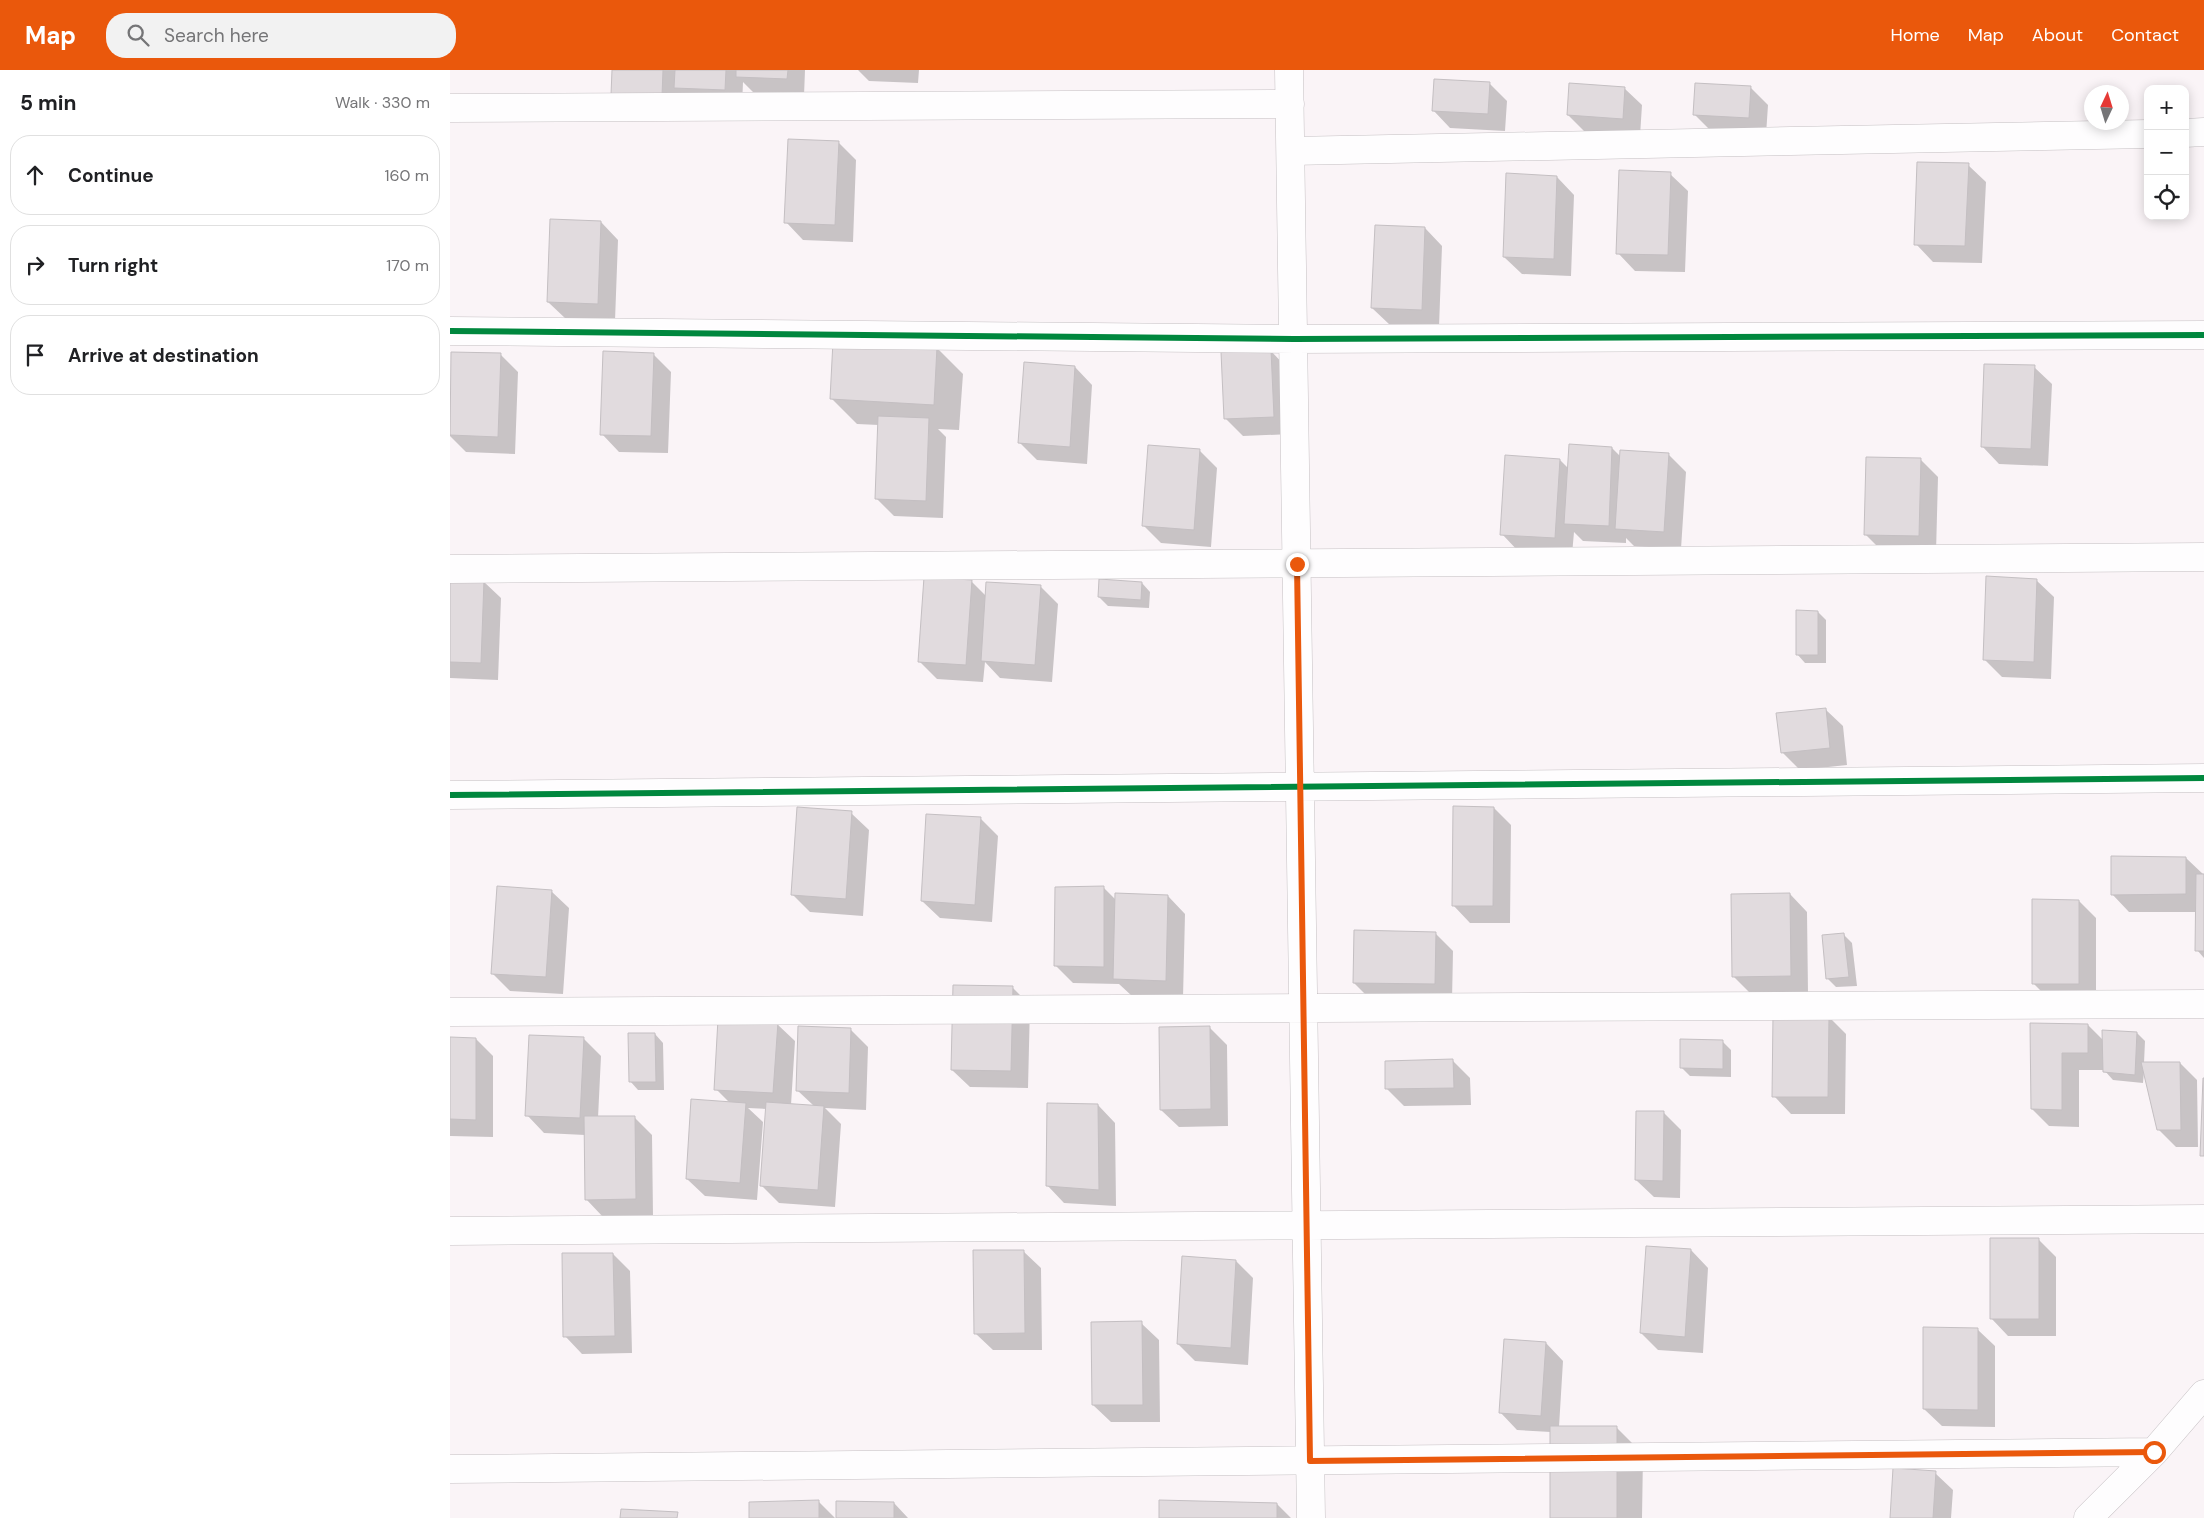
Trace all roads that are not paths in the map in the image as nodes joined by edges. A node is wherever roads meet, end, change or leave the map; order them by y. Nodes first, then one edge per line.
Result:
1 (1290, 70) edge
2 (1290, 104) junction
3 (450, 108) edge
4 (2204, 132) edge
5 (2189, 133) edge
6 (2144, 134) edge
7 (1291, 151) junction
8 (450, 331) edge
9 (2204, 335) edge
10 (1294, 339) junction
11 (2204, 557) edge
12 (1297, 564) junction
13 (450, 569) edge
14 (2204, 778) edge
15 (1301, 788) junction
16 (450, 795) edge
17 (2204, 1004) edge
18 (1304, 1008) junction
19 (450, 1012) edge
20 (2204, 1219) edge
21 (1307, 1224) junction
22 (450, 1231) edge
23 (2204, 1394) edge
24 (2154, 1452) junction
25 (1310, 1461) junction
26 (450, 1470) edge
27 (1311, 1518) edge
28 (2088, 1518) edge

1 - 2 street
2 - 3 street
2 - 7 street
4 - 5 street
6 - 7 street
7 - 10 street
8 - 10 street
9 - 10 street
10 - 12 street
11 - 12 street
12 - 13 street
12 - 15 street
14 - 15 street
15 - 16 street
15 - 18 street
17 - 18 street
18 - 19 street
18 - 21 street
20 - 21 street
21 - 22 street
21 - 25 street
23 - 24 street
24 - 25 street
24 - 28 street
25 - 26 street
25 - 27 street

